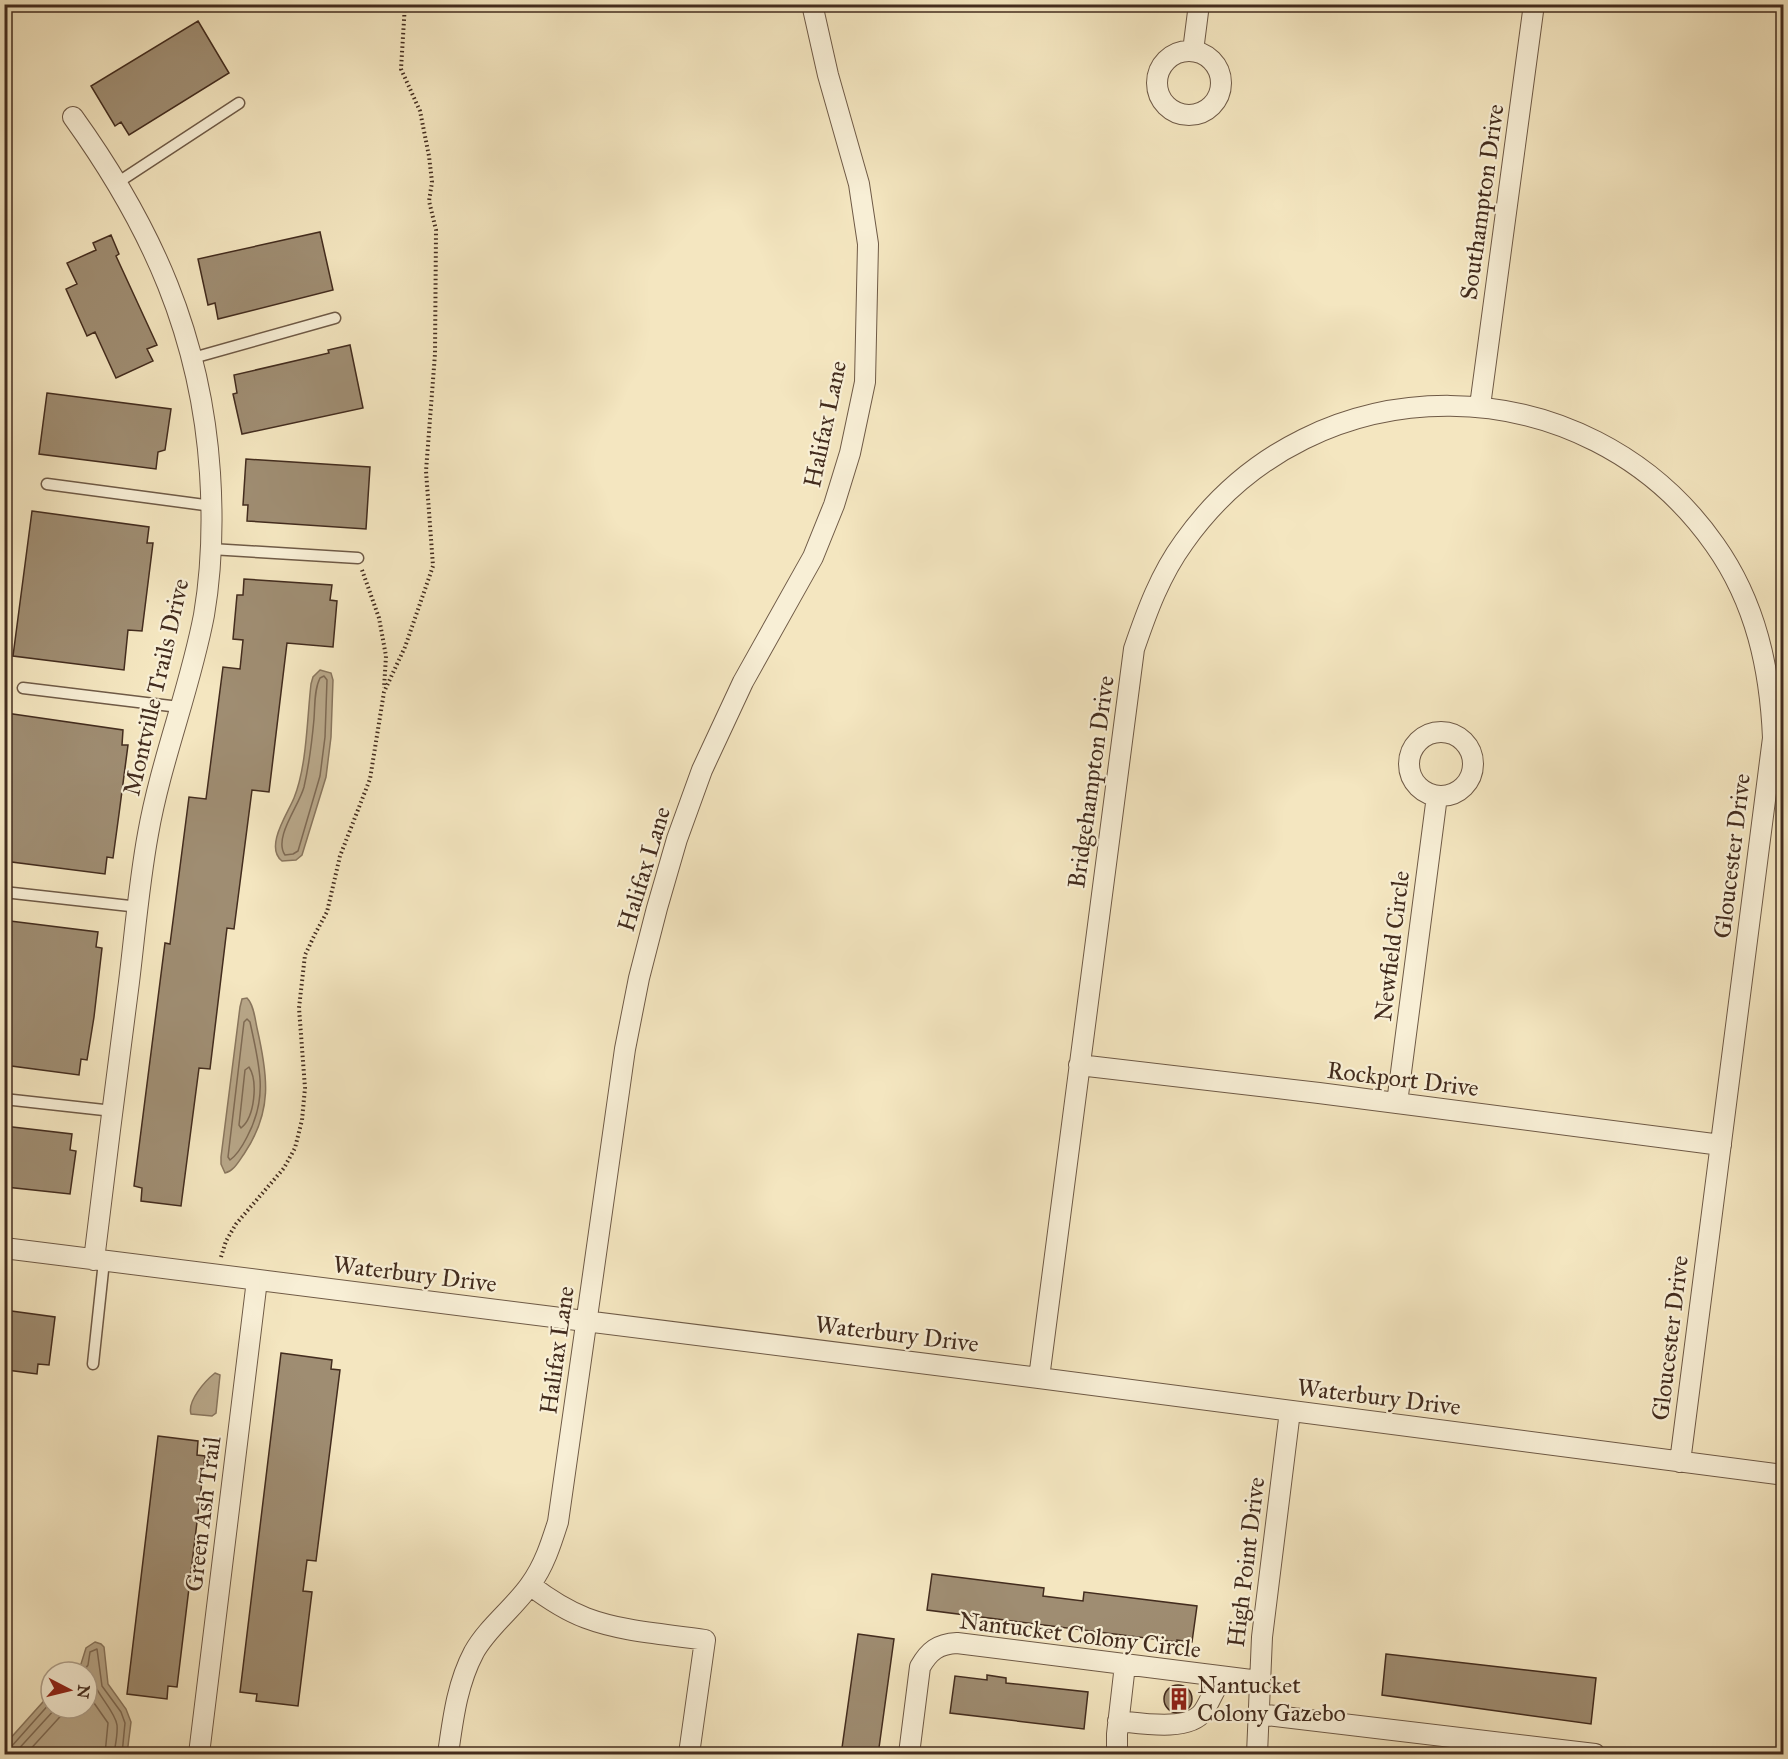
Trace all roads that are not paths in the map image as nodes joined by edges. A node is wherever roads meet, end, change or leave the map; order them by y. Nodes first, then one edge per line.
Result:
1 (812, 4) edge
2 (1199, 4) edge
3 (1534, 4) edge
4 (1193, 51) dead end
5 (239, 103) dead end
6 (73, 117) dead end
7 (117, 183) junction
8 (335, 318) dead end
9 (193, 358) junction
10 (1480, 406) junction
11 (47, 484) dead end
12 (212, 506) junction
13 (211, 549) junction
14 (358, 558) road end
15 (23, 688) dead end
16 (179, 707) junction
17 (1437, 796) dead end
18 (4, 892) edge
19 (139, 907) junction
20 (1079, 1065) junction
21 (4, 1098) edge
22 (1397, 1103) junction
23 (113, 1111) junction
24 (1721, 1145) junction
25 (4, 1248) edge
26 (99, 1260) junction
27 (258, 1280) junction
28 (587, 1321) junction
29 (93, 1364) dead end
30 (1039, 1378) junction
31 (1290, 1411) junction
32 (1680, 1462) junction
33 (1784, 1474) edge
34 (530, 1585) junction
35 (1125, 1665) junction
36 (1225, 1677) junction
37 (1259, 1681) junction
38 (1258, 1714) junction
39 (1118, 1721) junction
40 (199, 1755) edge
41 (448, 1755) edge
42 (689, 1755) edge
43 (909, 1755) edge
44 (1117, 1755) edge
45 (1257, 1755) edge
46 (1594, 1755) edge

1 - 28 street, Halifax Lane
2 - 4 street
3 - 10 street, Southampton Drive
5 - 7 lane
6 - 7 street, Montville Trails Drive
7 - 9 street, Montville Trails Drive
8 - 9 lane
9 - 12 street, Montville Trails Drive
10 - 20 street, Bridgehampton Drive
10 - 24 street, Gloucester Drive
11 - 12 lane
12 - 13 street, Montville Trails Drive
13 - 14 lane
13 - 16 street, Montville Trails Drive
15 - 16 lane
16 - 19 street, Montville Trails Drive
17 - 22 street, Newfield Circle
18 - 19 lane
19 - 23 street, Montville Trails Drive
20 - 22 street, Rockport Drive
20 - 30 street, Bridgehampton Drive
21 - 23 lane
22 - 24 street, Rockport Drive
23 - 26 street, Montville Trails Drive
24 - 32 street, Gloucester Drive
25 - 26 street, Waterbury Drive
26 - 27 street, Waterbury Drive
26 - 29 lane
27 - 28 street, Waterbury Drive
27 - 40 street, Green Ash Trail
28 - 30 street, Waterbury Drive
28 - 34 street, Halifax Lane
30 - 31 street, Waterbury Drive
31 - 32 street, Waterbury Drive
31 - 37 street, High Point Drive
32 - 33 street, Waterbury Drive
34 - 41 street, Halifax Lane
34 - 42 street
35 - 36 street, Nantucket Colony Circle
35 - 39 street
35 - 43 street, Nantucket Colony Circle
36 - 37 street, Nantucket Colony Circle
36 - 39 street
37 - 38 street, High Point Drive
38 - 45 street, High Point Drive
38 - 46 street
39 - 44 street

